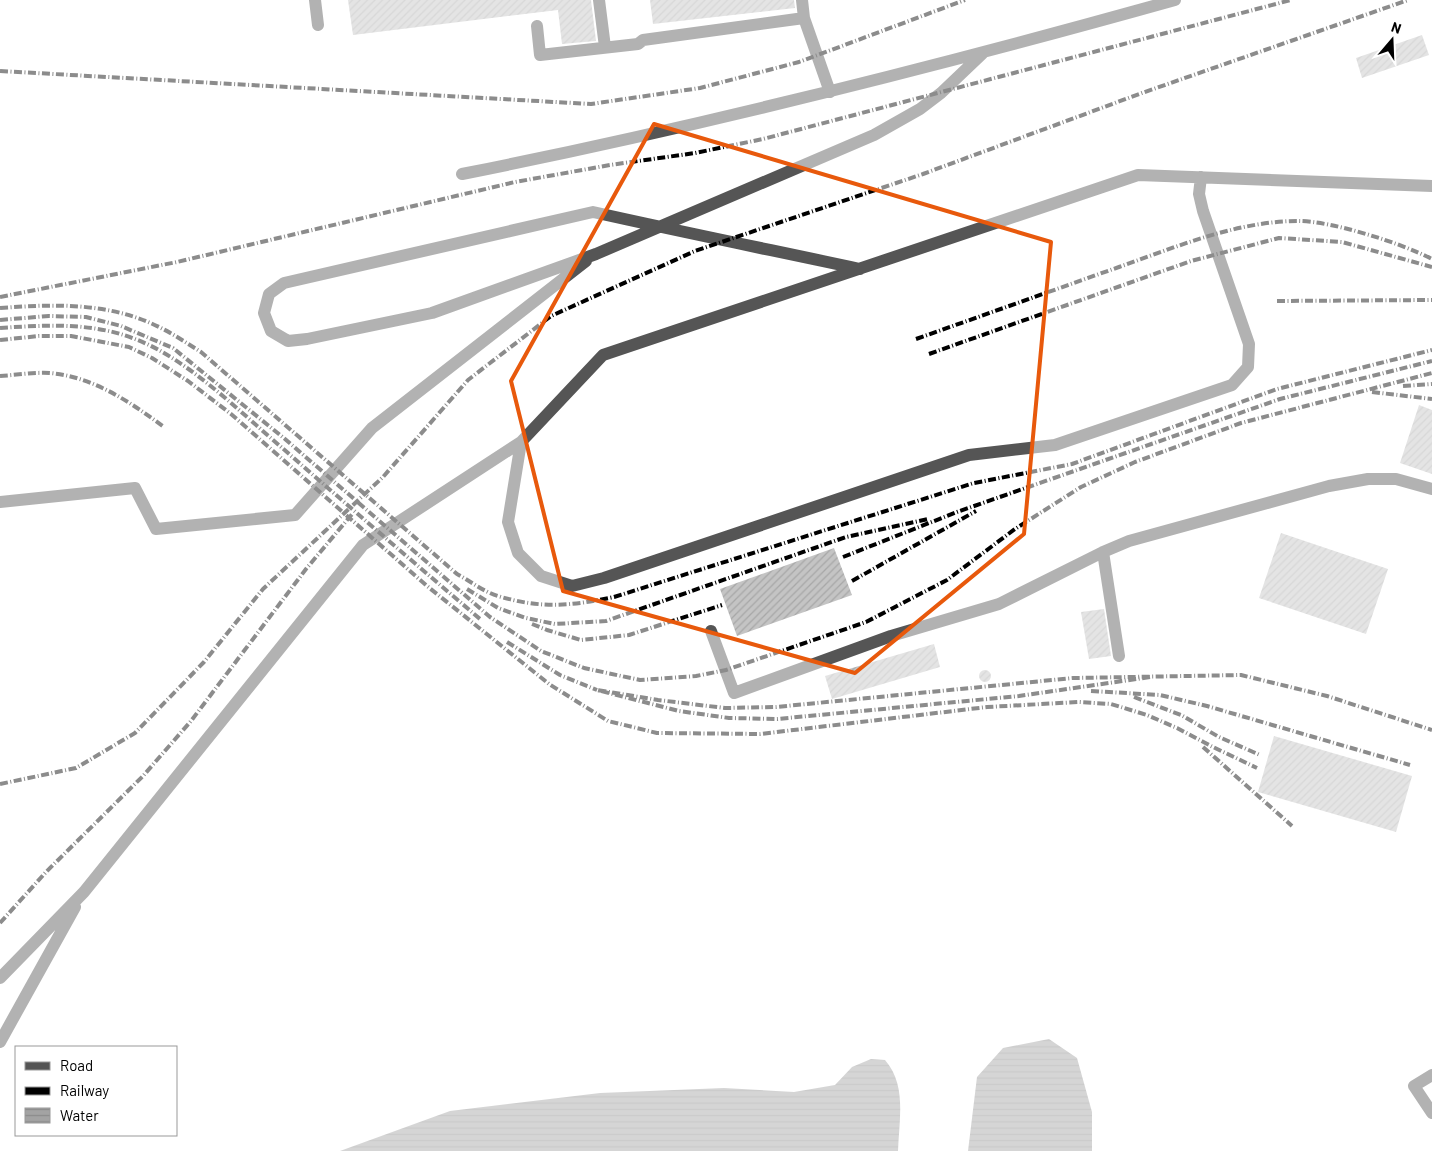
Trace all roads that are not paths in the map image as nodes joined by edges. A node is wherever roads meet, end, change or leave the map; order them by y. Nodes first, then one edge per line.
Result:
1 (315, 0) edge
2 (599, 0) edge
3 (802, 0) edge
4 (1175, 0) edge
5 (804, 18) junction
6 (318, 25) dead end
7 (537, 26) dead end
8 (605, 47) junction
9 (982, 54) junction
10 (830, 92) junction
11 (462, 174) dead end
12 (1201, 178) junction
13 (1432, 186) edge
14 (596, 254) junction
15 (860, 269) junction
16 (521, 442) junction
17 (1432, 489) edge
18 (0, 502) edge
19 (1103, 552) junction
20 (711, 631) dead end
21 (1119, 656) dead end
22 (84, 892) junction
23 (0, 978) edge
24 (0, 1042) edge
25 (1432, 1075) edge
26 (1432, 1113) edge

1 - 6 lane
2 - 8 lane
3 - 5 lane
4 - 9 lane
5 - 8 lane
5 - 10 lane
7 - 8 lane
9 - 10 lane
9 - 14 lane
10 - 11 lane
12 - 13 lane
12 - 15 lane
12 - 16 lane
14 - 15 lane
14 - 18 lane
15 - 16 lane
16 - 22 lane
17 - 19 lane
19 - 20 lane
19 - 21 lane
22 - 23 lane
22 - 24 lane
25 - 26 lane

